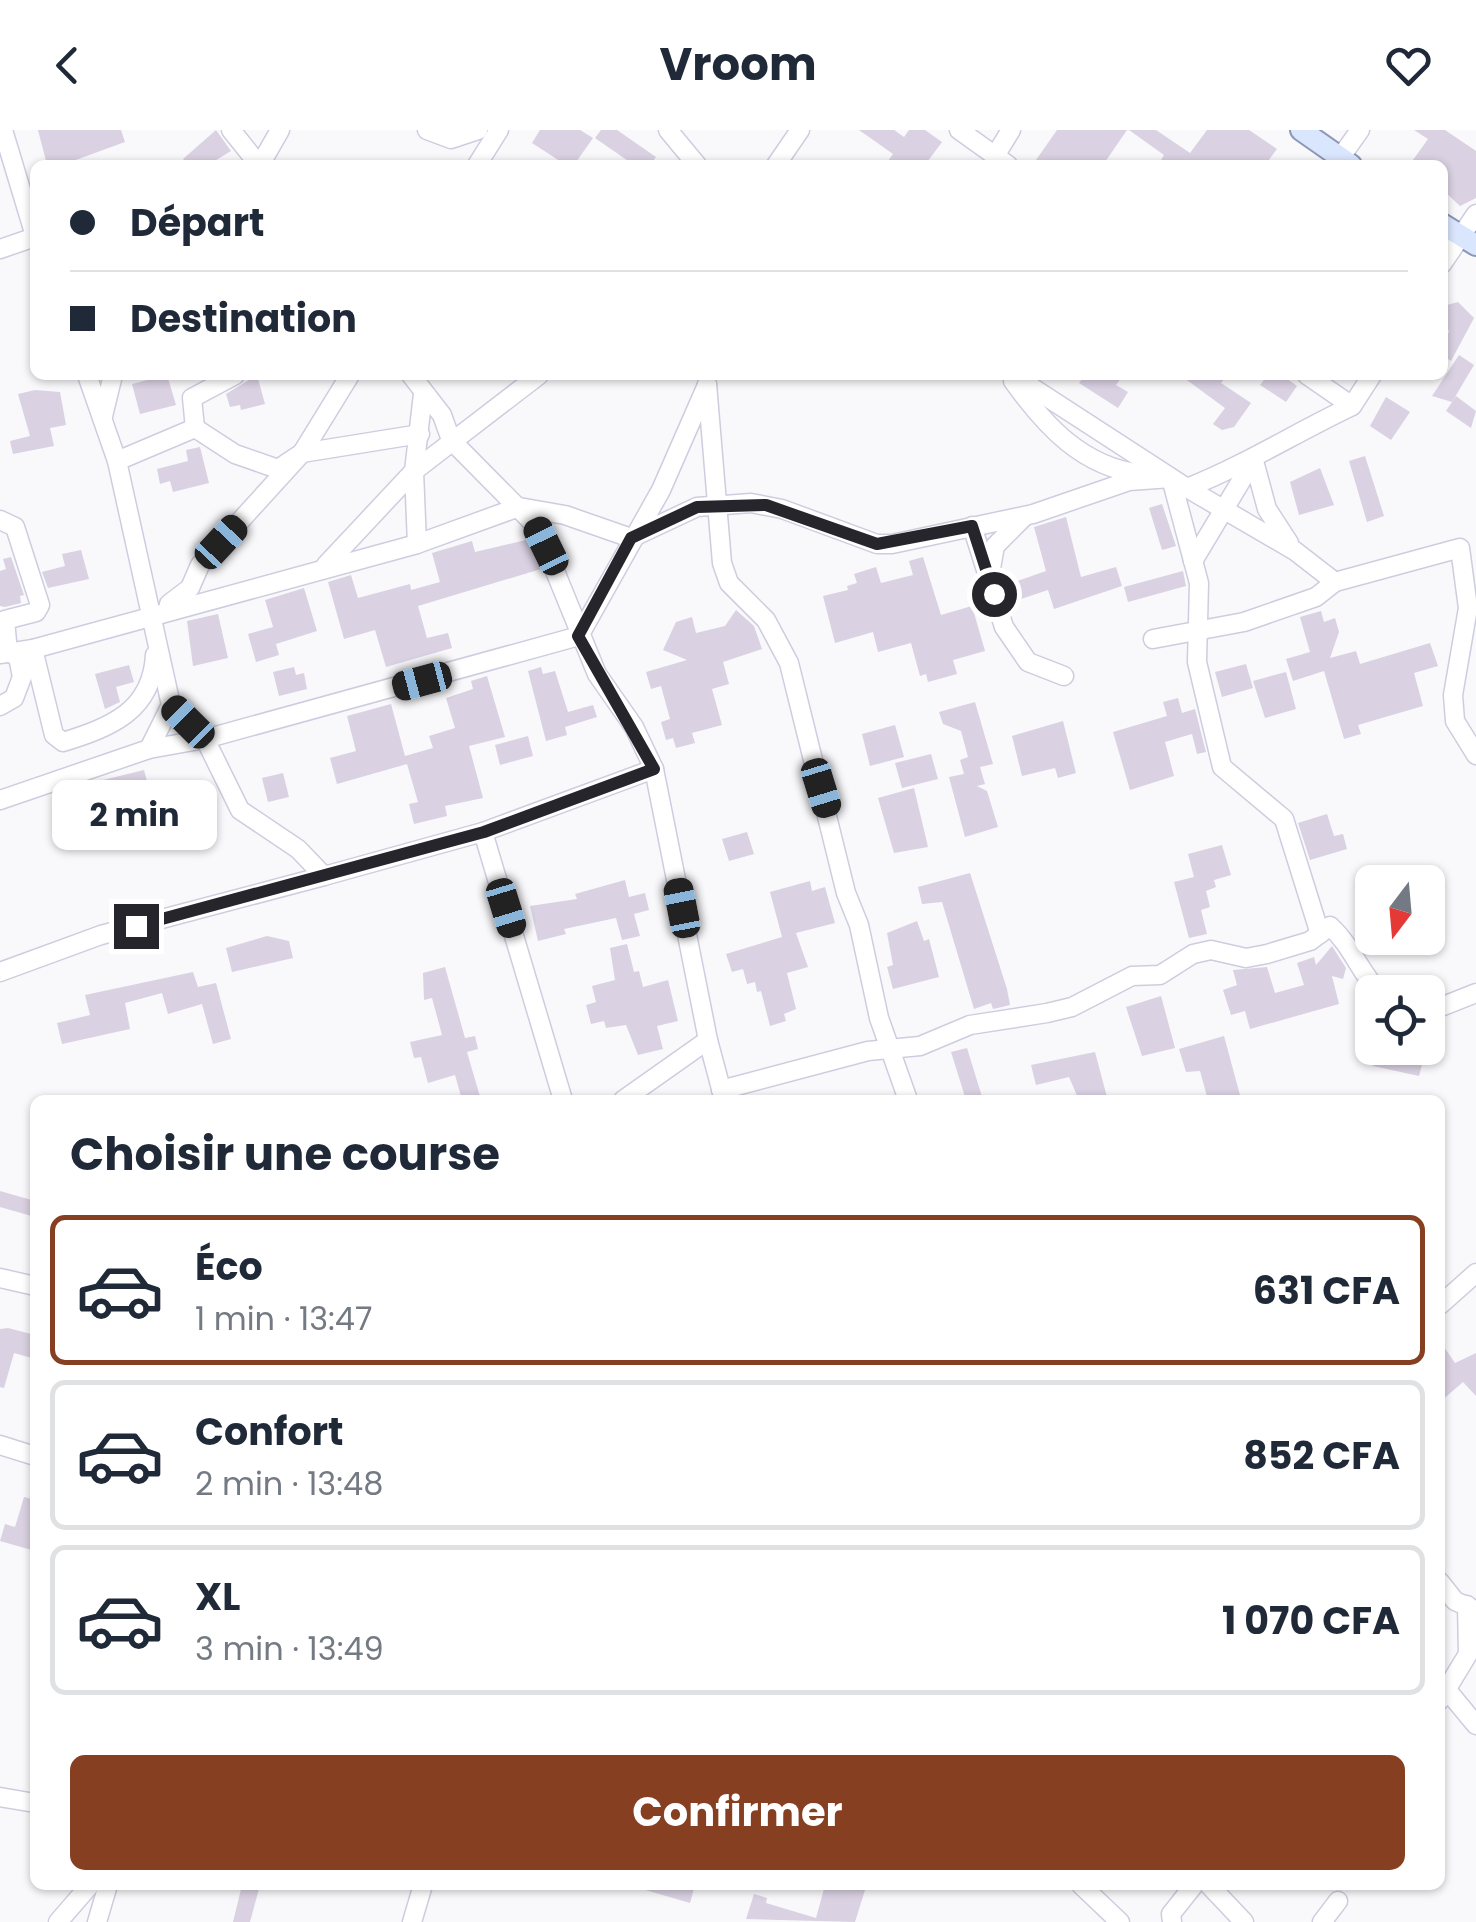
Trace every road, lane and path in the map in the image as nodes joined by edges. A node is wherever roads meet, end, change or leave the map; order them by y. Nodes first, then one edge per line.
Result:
1 (3, 130) edge
2 (230, 130) edge
3 (280, 130) edge
4 (427, 130) edge
5 (478, 130) edge
6 (499, 130) edge
7 (668, 130) edge
8 (800, 130) edge
9 (960, 130) edge
10 (1011, 130) edge
11 (1301, 130) edge
12 (1360, 130) edge
13 (994, 159) edge
14 (255, 160) edge
15 (262, 160) edge
16 (480, 160) edge
17 (693, 160) edge
18 (779, 160) edge
19 (1342, 160) edge
20 (1346, 160) edge
21 (1476, 214) edge
22 (30, 220) edge
23 (1460, 235) edge
24 (30, 239) edge
25 (0, 249) edge
26 (89, 380) edge
27 (113, 380) edge
28 (226, 380) edge
29 (347, 380) edge
30 (414, 380) edge
31 (532, 380) edge
32 (708, 380) edge
33 (708, 380) edge
34 (1015, 380) edge
35 (1019, 380) edge
36 (1314, 380) edge
37 (1369, 380) edge
38 (424, 394) junction
39 (1352, 406) junction
40 (442, 415) junction
41 (103, 416) junction
42 (472, 424) junction
43 (195, 428) junction
44 (420, 434) junction
45 (451, 440) junction
46 (302, 453) junction
47 (117, 461) junction
48 (1254, 461) junction
49 (414, 471) junction
50 (1179, 483) junction
51 (718, 503) junction
52 (519, 507) junction
53 (1222, 508) junction
54 (1034, 514) junction
55 (0, 520) edge
56 (972, 526) junction
57 (631, 538) junction
58 (417, 544) junction
59 (1295, 551) junction
60 (1193, 561) junction
61 (326, 566) junction
62 (989, 580) junction
63 (1335, 582) junction
64 (152, 614) junction
65 (1196, 630) junction
66 (155, 635) junction
67 (578, 636) junction
68 (1153, 639) dead end
69 (33, 649) junction
70 (4, 653) edge
71 (1064, 676) dead end
72 (171, 705) junction
73 (0, 706) edge
74 (205, 739) junction
75 (149, 749) junction
76 (1476, 754) edge
77 (654, 769) junction
78 (0, 800) edge
79 (484, 832) junction
80 (324, 876) junction
81 (1320, 934) junction
82 (0, 972) edge
83 (1365, 975) edge
84 (1476, 993) edge
85 (1445, 1005) edge
86 (708, 1040) junction
87 (892, 1046) junction
88 (562, 1095) edge
89 (631, 1095) edge
90 (723, 1095) edge
91 (907, 1095) edge
92 (1476, 1272) edge
93 (0, 1278) edge
94 (30, 1285) edge
95 (1445, 1300) edge
96 (0, 1445) edge
97 (30, 1454) edge
98 (1445, 1588) edge
99 (1471, 1608) edge
100 (1445, 1692) edge
101 (1445, 1697) edge
102 (1476, 1724) edge
103 (0, 1798) edge
104 (30, 1802) edge
105 (86, 1890) edge
106 (107, 1890) edge
107 (422, 1890) edge
108 (1086, 1890) edge
109 (1190, 1890) edge
110 (1214, 1890) edge
111 (1338, 1900) dead end
112 (58, 1922) edge
113 (98, 1922) edge
114 (412, 1922) edge
115 (1120, 1922) edge
116 (1172, 1922) edge
117 (1244, 1922) edge
118 (1322, 1922) edge

1 - 22 street
2 - 14 street
3 - 15 street
4 - 5 street
6 - 16 street
7 - 17 street
8 - 18 street
9 - 13 street
10 - 13 street
11 - 19 main road
12 - 20 street
21 - 23 street
24 - 25 street
26 - 41 street
27 - 41 street
28 - 43 street
29 - 46 street
30 - 38 street
31 - 42 street
32 - 51 street
33 - 57 street
34 - 50 street
35 - 50 street
36 - 39 street
37 - 39 street
38 - 40 street
38 - 44 street
39 - 48 street
40 - 42 street
40 - 45 street
41 - 47 street
42 - 45 street
43 - 46 street
43 - 47 street
44 - 46 street
44 - 49 street
45 - 49 street
45 - 52 street
46 - 64 street
47 - 64 street
48 - 50 street
48 - 53 street
48 - 59 street
49 - 58 street
49 - 61 street
50 - 53 street
50 - 54 street
50 - 60 street
51 - 56 street
51 - 57 street
51 - 87 street
52 - 57 street
52 - 58 street
52 - 67 street
53 - 59 street
53 - 60 street
54 - 56 street
54 - 62 street
55 - 70 street
56 - 62 street
57 - 67 street
58 - 61 street
59 - 63 street
60 - 65 street
61 - 64 street
62 - 71 street
63 - 65 street
63 - 76 street
64 - 66 street
64 - 69 street
65 - 68 street
65 - 81 street
66 - 69 street
66 - 72 street
67 - 74 street
67 - 77 street
69 - 70 street
70 - 73 street
72 - 74 street
72 - 75 street
74 - 75 street
74 - 80 street
75 - 78 street
77 - 79 street
77 - 86 street
79 - 80 street
79 - 88 street
80 - 82 street
81 - 83 street
81 - 87 street
84 - 85 street
86 - 89 street
86 - 90 street
87 - 90 street
87 - 91 street
92 - 95 street
93 - 94 street
96 - 97 street
98 - 99 street
99 - 100 street
101 - 102 street
103 - 104 street
105 - 112 street
106 - 113 street
107 - 114 street
108 - 115 street
109 - 116 street
110 - 117 street
111 - 118 street

